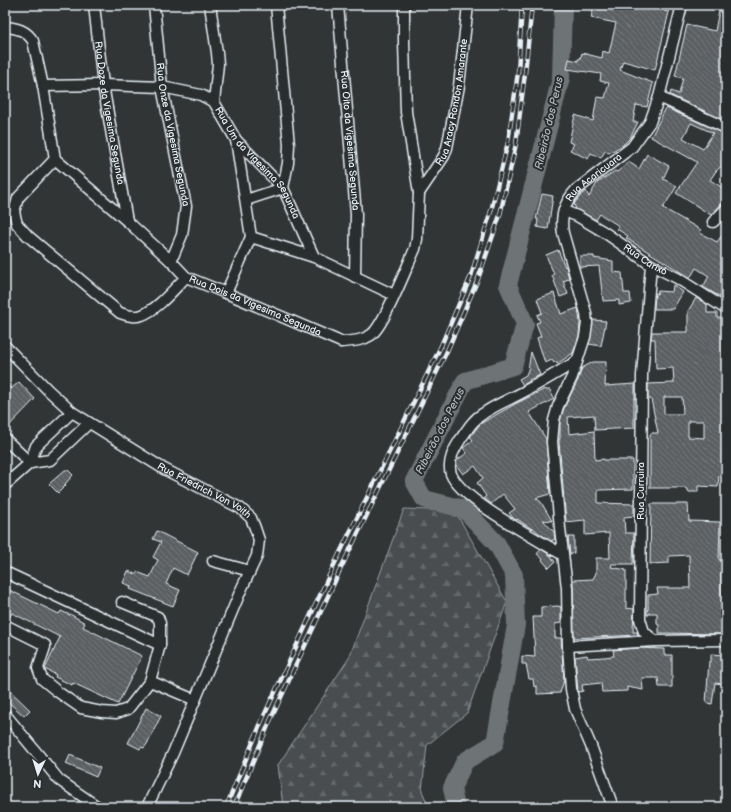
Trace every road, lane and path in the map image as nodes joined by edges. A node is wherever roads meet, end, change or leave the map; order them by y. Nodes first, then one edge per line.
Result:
1 (94, 5) edge
2 (154, 5) edge
3 (210, 5) edge
4 (276, 5) edge
5 (338, 5) edge
6 (404, 5) edge
7 (468, 5) edge
8 (682, 5) edge
9 (5, 27) edge
10 (103, 85) junction
11 (43, 86) junction
12 (162, 87) junction
13 (659, 96) junction
14 (214, 102) junction
15 (726, 128) edge
16 (236, 140) junction
17 (55, 160) junction
18 (282, 188) junction
19 (419, 193) junction
20 (246, 200) junction
21 (726, 209) edge
22 (564, 211) junction
23 (127, 221) junction
24 (713, 222) dead end
25 (251, 237) junction
26 (314, 257) junction
27 (171, 261) junction
28 (651, 265) junction
29 (186, 277) junction
30 (355, 277) junction
31 (226, 293) junction
32 (394, 295) junction
33 (726, 310) edge
34 (5, 346) edge
35 (577, 362) junction
36 (72, 412) junction
37 (89, 423) junction
38 (5, 439) edge
39 (30, 463) junction
40 (5, 485) edge
41 (563, 555) junction
42 (212, 561) dead end
43 (250, 570) junction
44 (5, 572) edge
45 (122, 602) dead end
46 (5, 625) edge
47 (726, 640) edge
48 (655, 641) junction
49 (160, 645) junction
50 (568, 646) junction
51 (150, 681) junction
52 (196, 700) junction
53 (5, 714) edge
54 (98, 807) edge
55 (147, 807) edge
56 (613, 807) edge

1 - 10 street, Rua Doze da Vigesima Segunda
2 - 12 street, Rua Onze da Vigesima Segunda
3 - 14 street
4 - 18 street
5 - 30 street, Rua Oito da Vigesima Segunda
6 - 19 street, Rua Dois da Vigesima Segunda
7 - 19 street, Rua Aracy Rondon Amarante
8 - 13 street, Rua Acaricuara
9 - 11 street
10 - 11 street, Rua Um da Vigesima Segunda
10 - 12 street, Rua Um da Vigesima Segunda
10 - 23 street, Rua Doze da Vigesima Segunda
11 - 17 street
12 - 14 street, Rua Um da Vigesima Segunda
12 - 27 street, Rua Onze da Vigesima Segunda
13 - 15 street
13 - 22 street, Rua Acaricuara
14 - 16 street, Rua Um da Vigesima Segunda
16 - 18 street, Rua Um da Vigesima Segunda
16 - 20 street
17 - 23 street, Rua Dois da Vigesima Segunda
17 - 29 street
18 - 20 street
18 - 26 street, Rua Um da Vigesima Segunda
19 - 32 street, Rua Dois da Vigesima Segunda
20 - 25 street
21 - 24 street
22 - 28 street, Rua Carixó
22 - 35 street, Rua Acaricuara
23 - 27 street, Rua Dois da Vigesima Segunda
25 - 26 street
25 - 31 street
26 - 30 street
27 - 29 street, Rua Dois da Vigesima Segunda
28 - 33 street, Rua Carixó
28 - 48 street, Rua Curruira
29 - 31 street, Rua Dois da Vigesima Segunda
30 - 32 street
31 - 32 street, Rua Dois da Vigesima Segunda
34 - 36 street, Rua Friedrich Von Voith
35 - 41 street, Rua Acaricuara
35 - 41 street
36 - 37 street, Rua Friedrich Von Voith
36 - 39 street
37 - 39 street
37 - 43 street, Rua Friedrich Von Voith
38 - 39 street
39 - 40 street
41 - 50 street, Rua Acaricuara
42 - 43 street
43 - 52 street, Rua Friedrich Von Voith
44 - 49 street
45 - 49 street
46 - 51 street
47 - 48 street
48 - 50 street
49 - 51 street
50 - 56 street, Rua Acaricuara
51 - 52 street
52 - 55 street, Rua Friedrich Von Voith
53 - 54 street

